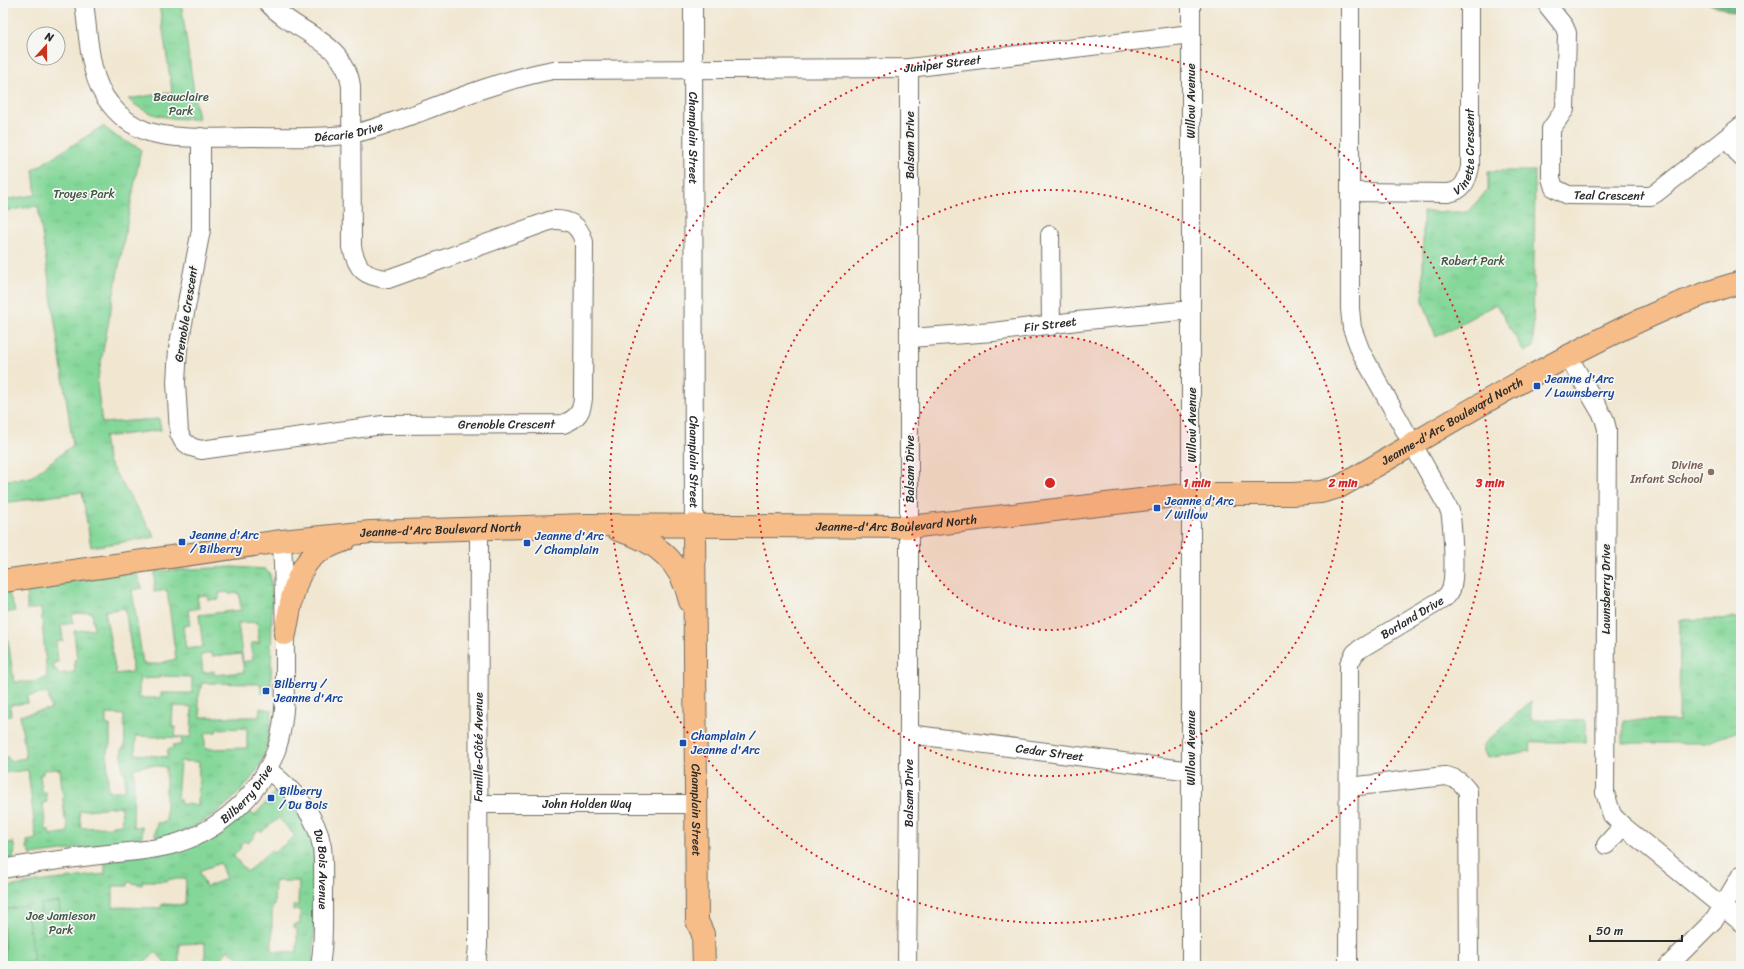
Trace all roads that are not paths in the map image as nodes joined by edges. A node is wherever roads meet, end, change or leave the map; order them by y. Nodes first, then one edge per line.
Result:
1 (84, 3) edge
2 (268, 3) edge
3 (693, 3) edge
4 (1191, 3) edge
5 (1350, 3) edge
6 (1470, 3) edge
7 (1548, 6) dead end
8 (1191, 34) junction
9 (910, 68) junction
10 (693, 70) junction
11 (1741, 126) edge
12 (352, 134) junction
13 (201, 137) junction
14 (1726, 138) junction
15 (1741, 157) edge
16 (1350, 192) junction
17 (1050, 234) dead end
18 (1741, 282) edge
19 (1191, 310) junction
20 (1051, 326) junction
21 (910, 338) junction
22 (1568, 356) junction
23 (1413, 444) junction
24 (1192, 494) junction
25 (585, 525) junction
26 (694, 525) junction
27 (910, 527) junction
28 (479, 529) junction
29 (371, 532) junction
30 (282, 541) junction
31 (3, 581) edge
32 (696, 622) junction
33 (285, 634) junction
34 (909, 734) junction
35 (267, 769) junction
36 (1191, 771) junction
37 (1349, 787) junction
38 (478, 804) junction
39 (695, 804) junction
40 (1623, 826) junction
41 (1606, 845) dead end
42 (3, 869) edge
43 (1741, 875) edge
44 (1722, 907) junction
45 (697, 921) junction
46 (1741, 922) edge
47 (320, 966) edge
48 (476, 966) edge
49 (691, 966) edge
50 (704, 966) edge
51 (907, 966) edge
52 (1192, 966) edge
53 (1348, 966) edge
54 (1469, 966) edge
55 (1668, 966) edge

1 - 13 street, Décarie Drive
2 - 12 street, Grenoble Crescent
3 - 10 street, Champlain Street
4 - 8 street, Willow Avenue
5 - 16 street
6 - 16 street, Vinette Crescent
7 - 14 street, Teal Crescent
8 - 9 street, Juniper Street
8 - 19 street, Willow Avenue
9 - 10 street, Juniper Street
9 - 21 street, Balsam Drive
10 - 12 street, Décarie Drive
10 - 26 street, Champlain Street
11 - 14 street, Teal Crescent
12 - 13 street, Décarie Drive
12 - 13 street, Grenoble Crescent
14 - 15 street
16 - 23 street
17 - 20 street
18 - 22 main road, Jeanne-d'Arc Boulevard North
19 - 20 street, Fir Street
19 - 24 street, Willow Avenue
20 - 21 street, Fir Street
21 - 27 street, Balsam Drive
22 - 23 main road, Jeanne-d'Arc Boulevard North
22 - 40 street, Lawnsberry Drive
23 - 24 main road, Jeanne-d'Arc Boulevard North
23 - 37 street, Borland Drive
24 - 27 main road, Jeanne-d'Arc Boulevard North
24 - 36 street, Willow Avenue
25 - 26 main road, Jeanne-d'Arc Boulevard North
25 - 28 main road, Jeanne-d'Arc Boulevard North
25 - 32 main road
26 - 27 main road, Jeanne-d'Arc Boulevard North
26 - 32 main road, Champlain Street
27 - 34 street, Balsam Drive
28 - 29 main road, Jeanne-d'Arc Boulevard North
28 - 38 street, Famille-Côté Avenue
29 - 30 main road, Jeanne-d'Arc Boulevard North
29 - 33 main road
30 - 31 main road, Jeanne-d'Arc Boulevard North
30 - 33 street, Bilberry Drive
32 - 39 main road, Champlain Street
33 - 35 street, Bilberry Drive
34 - 36 street, Cedar Street
34 - 51 street, Balsam Drive
35 - 42 street, Bilberry Drive
35 - 47 street, Du Bois Avenue
36 - 52 street, Willow Avenue
37 - 53 street, Borland Drive
37 - 54 street
38 - 39 street, John Holden Way
38 - 48 street, Famille-Côté Avenue
39 - 45 main road, Champlain Street
40 - 41 street
40 - 44 street, Lawnsberry Drive
43 - 44 street
44 - 46 street, Lawnsberry Drive
44 - 55 street
45 - 49 main road, Champlain Street
45 - 50 main road, Champlain Street

